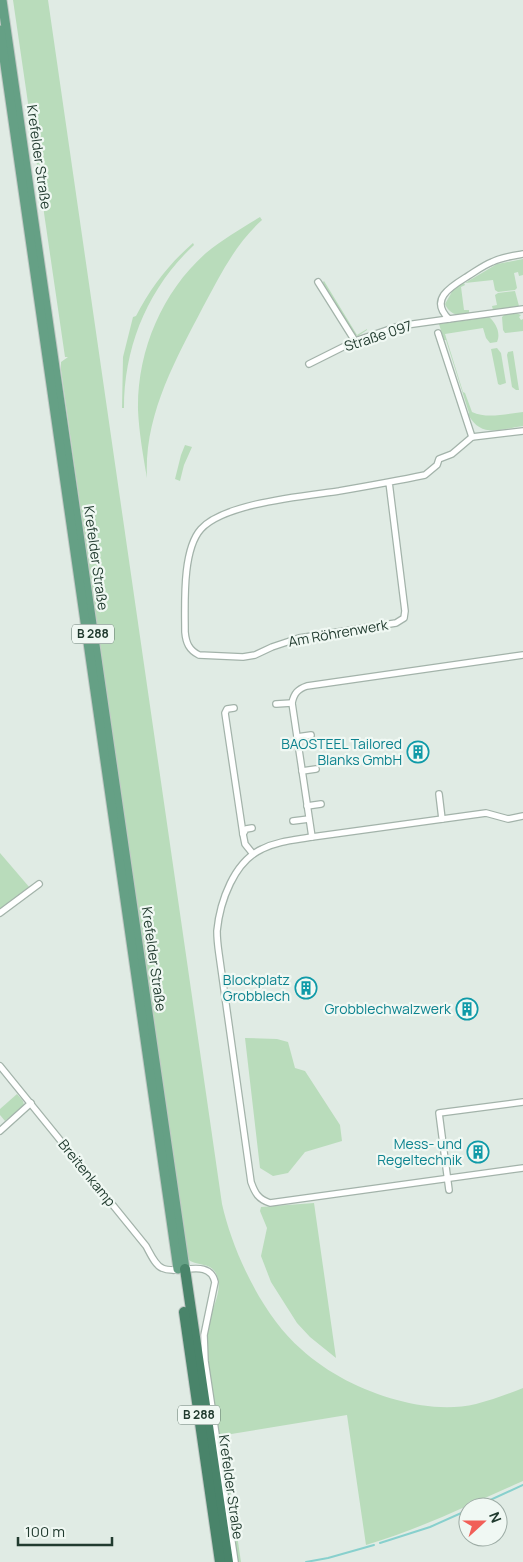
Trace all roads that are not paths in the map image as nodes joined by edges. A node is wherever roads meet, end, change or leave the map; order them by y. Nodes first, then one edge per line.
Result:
1 (2, 0) edge
2 (0, 30) edge
3 (523, 254) edge
4 (318, 282) dead end
5 (523, 309) edge
6 (449, 319) junction
7 (438, 333) dead end
8 (355, 341) junction
9 (310, 364) dead end
10 (523, 431) edge
11 (472, 438) junction
12 (389, 482) junction
13 (523, 655) edge
14 (292, 703) junction
15 (276, 704) dead end
16 (234, 708) dead end
17 (311, 735) dead end
18 (298, 737) junction
19 (316, 769) dead end
20 (302, 771) junction
21 (438, 794) dead end
22 (321, 804) dead end
23 (307, 806) junction
24 (523, 816) edge
25 (309, 819) junction
26 (442, 819) junction
27 (293, 821) dead end
28 (252, 828) dead end
29 (243, 834) junction
30 (312, 836) junction
31 (253, 854) junction
32 (39, 884) dead end
33 (0, 913) edge
34 (0, 1066) edge
35 (523, 1102) edge
36 (31, 1104) junction
37 (0, 1131) edge
38 (523, 1168) edge
39 (447, 1178) junction
40 (449, 1190) dead end
41 (181, 1269) junction
42 (220, 1562) edge
43 (228, 1562) edge
44 (235, 1562) edge

1 - 41 main road, Krefelder Straße / B 288
2 - 41 main road, Krefelder Straße / B 288
3 - 6 street
4 - 8 street
5 - 6 street, Straße 097
6 - 8 street, Straße 097
7 - 11 street
8 - 9 street, Straße 097
10 - 11 street
11 - 12 street, Am Röhrenwerk
12 - 12 street, Am Röhrenwerk
13 - 14 street
14 - 15 street
14 - 18 street
16 - 29 street
17 - 18 street
18 - 20 street
19 - 20 street
20 - 23 street
21 - 26 street
22 - 23 street
23 - 25 street
24 - 26 street
25 - 27 street
25 - 30 street
26 - 30 street
28 - 29 street
29 - 31 street
30 - 31 street
31 - 39 street
32 - 33 street
34 - 36 street, Breitenkamp
35 - 39 street
36 - 37 street
36 - 41 street, Breitenkamp
38 - 39 street
39 - 40 street
41 - 42 highway, Krefelder Straße / B 288
41 - 43 highway, Krefelder Straße / B 288
41 - 44 street, Breitenkamp

